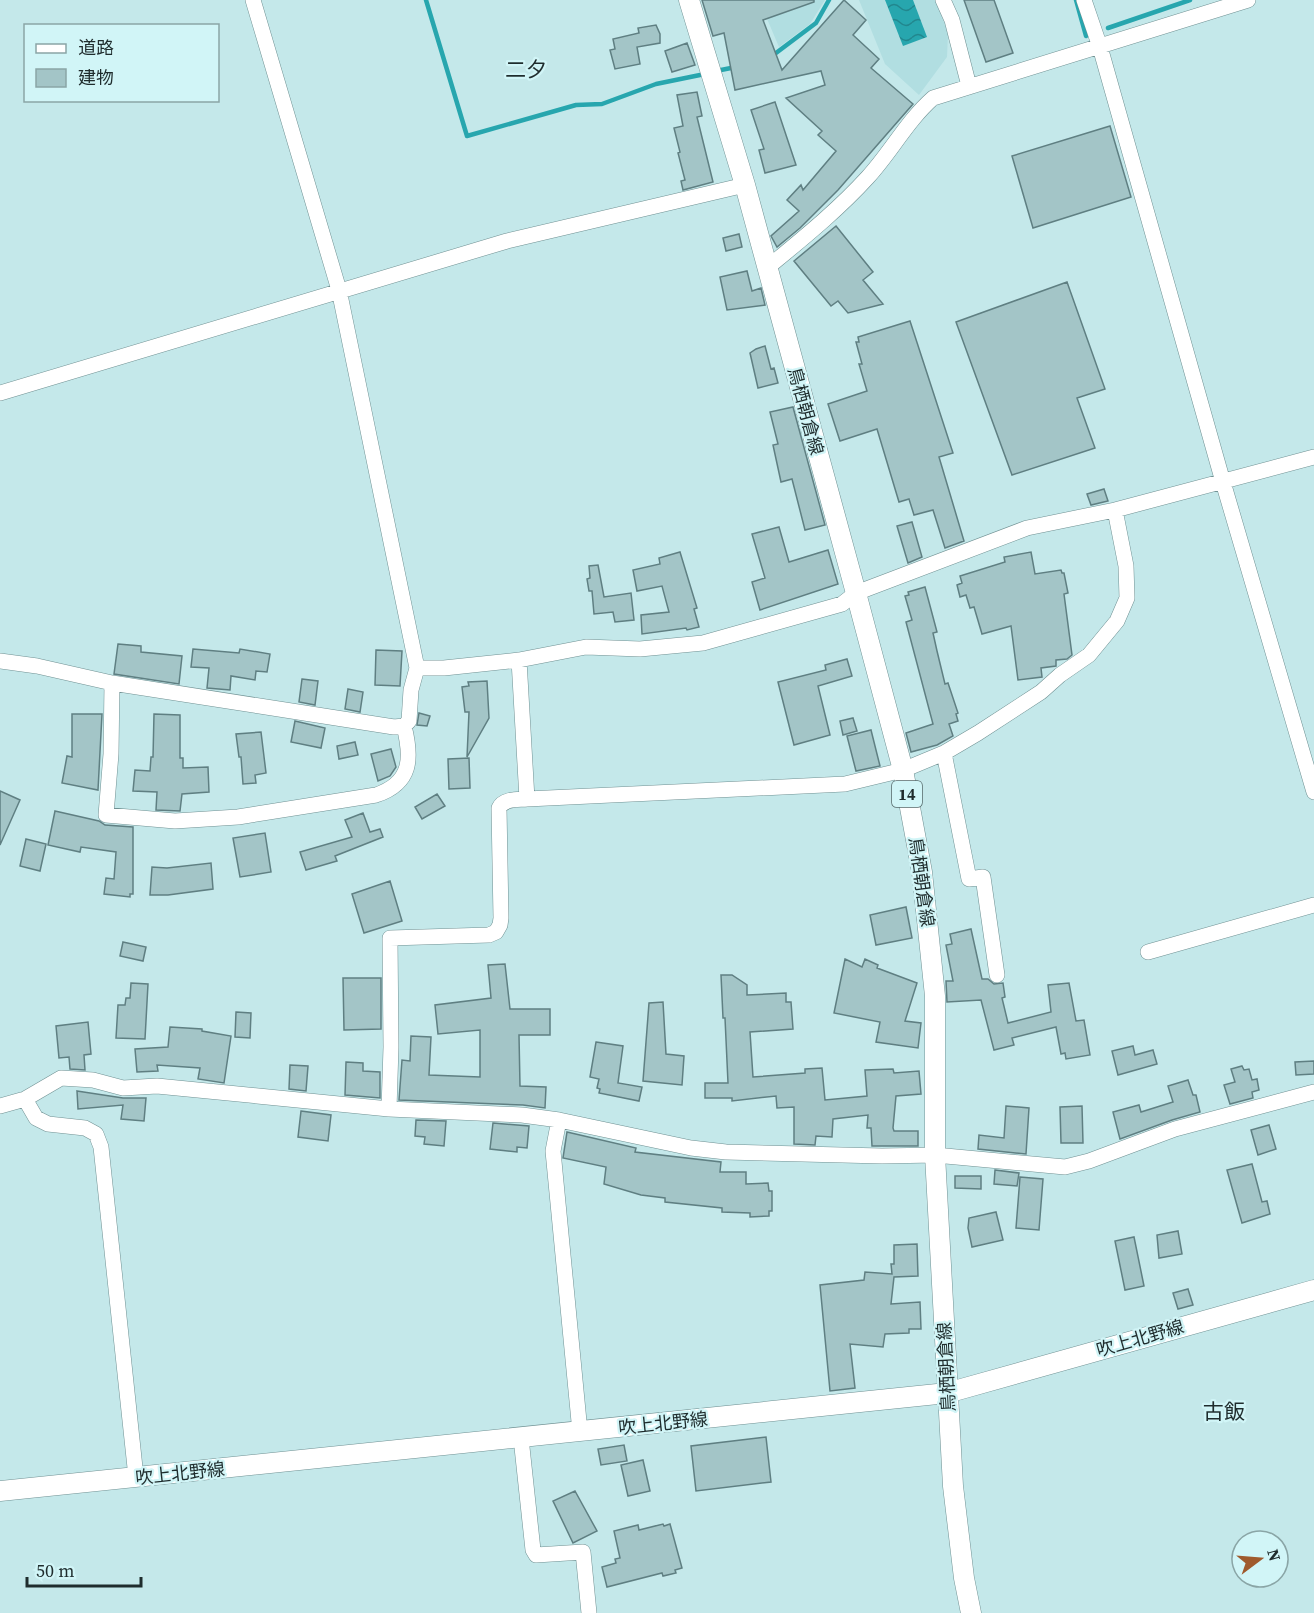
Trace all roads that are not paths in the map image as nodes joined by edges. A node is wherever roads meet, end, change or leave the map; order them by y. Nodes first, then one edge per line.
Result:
1 (253, 0) edge
2 (689, 0) edge
3 (943, 0) edge
4 (1084, 0) edge
5 (1248, 0) edge
6 (1100, 47) junction
7 (969, 86) junction
8 (745, 185) junction
9 (767, 268) junction
10 (339, 290) junction
11 (0, 393) edge
12 (1314, 457) edge
13 (1223, 482) junction
14 (1115, 510) junction
15 (856, 593) junction
16 (519, 660) junction
17 (0, 661) edge
18 (417, 668) junction
19 (112, 683) junction
20 (404, 726) junction
21 (944, 753) junction
22 (903, 770) junction
23 (1314, 792) edge
24 (527, 800) junction
25 (1314, 905) edge
26 (1149, 952) dead end
27 (997, 975) dead end
28 (1314, 1092) edge
29 (25, 1099) junction
30 (2, 1101) edge
31 (389, 1109) junction
32 (559, 1120) junction
33 (935, 1155) junction
34 (1314, 1290) edge
35 (947, 1393) junction
36 (580, 1432) junction
37 (520, 1438) junction
38 (136, 1477) junction
39 (0, 1491) edge
40 (589, 1613) edge
41 (971, 1613) edge

1 - 10 street
2 - 8 main road, 鳥栖朝倉線 / 14
3 - 7 street
4 - 6 street
5 - 6 street
6 - 7 street
6 - 13 street
7 - 9 street
8 - 9 main road, 鳥栖朝倉線 / 14
8 - 10 street
9 - 15 main road, 鳥栖朝倉線 / 14
10 - 11 street
10 - 18 street
12 - 13 street
13 - 14 street
13 - 23 street
14 - 15 street
14 - 21 street
15 - 16 street
15 - 22 main road, 鳥栖朝倉線 / 14
16 - 18 street
16 - 24 street
17 - 19 street
18 - 20 street
19 - 20 street
19 - 20 street
21 - 22 street
21 - 27 street
22 - 24 street
22 - 33 main road, 鳥栖朝倉線 / 14
24 - 31 street
25 - 26 street
28 - 33 street
29 - 30 street
29 - 31 street
29 - 38 street
31 - 32 street
32 - 33 street
32 - 36 street
33 - 35 main road, 鳥栖朝倉線 / 14
34 - 35 main road, 吹上北野線
35 - 36 main road, 吹上北野線
35 - 41 main road, 鳥栖朝倉線 / 14
36 - 37 main road, 吹上北野線
37 - 38 main road, 吹上北野線
37 - 40 street
38 - 39 main road, 吹上北野線

